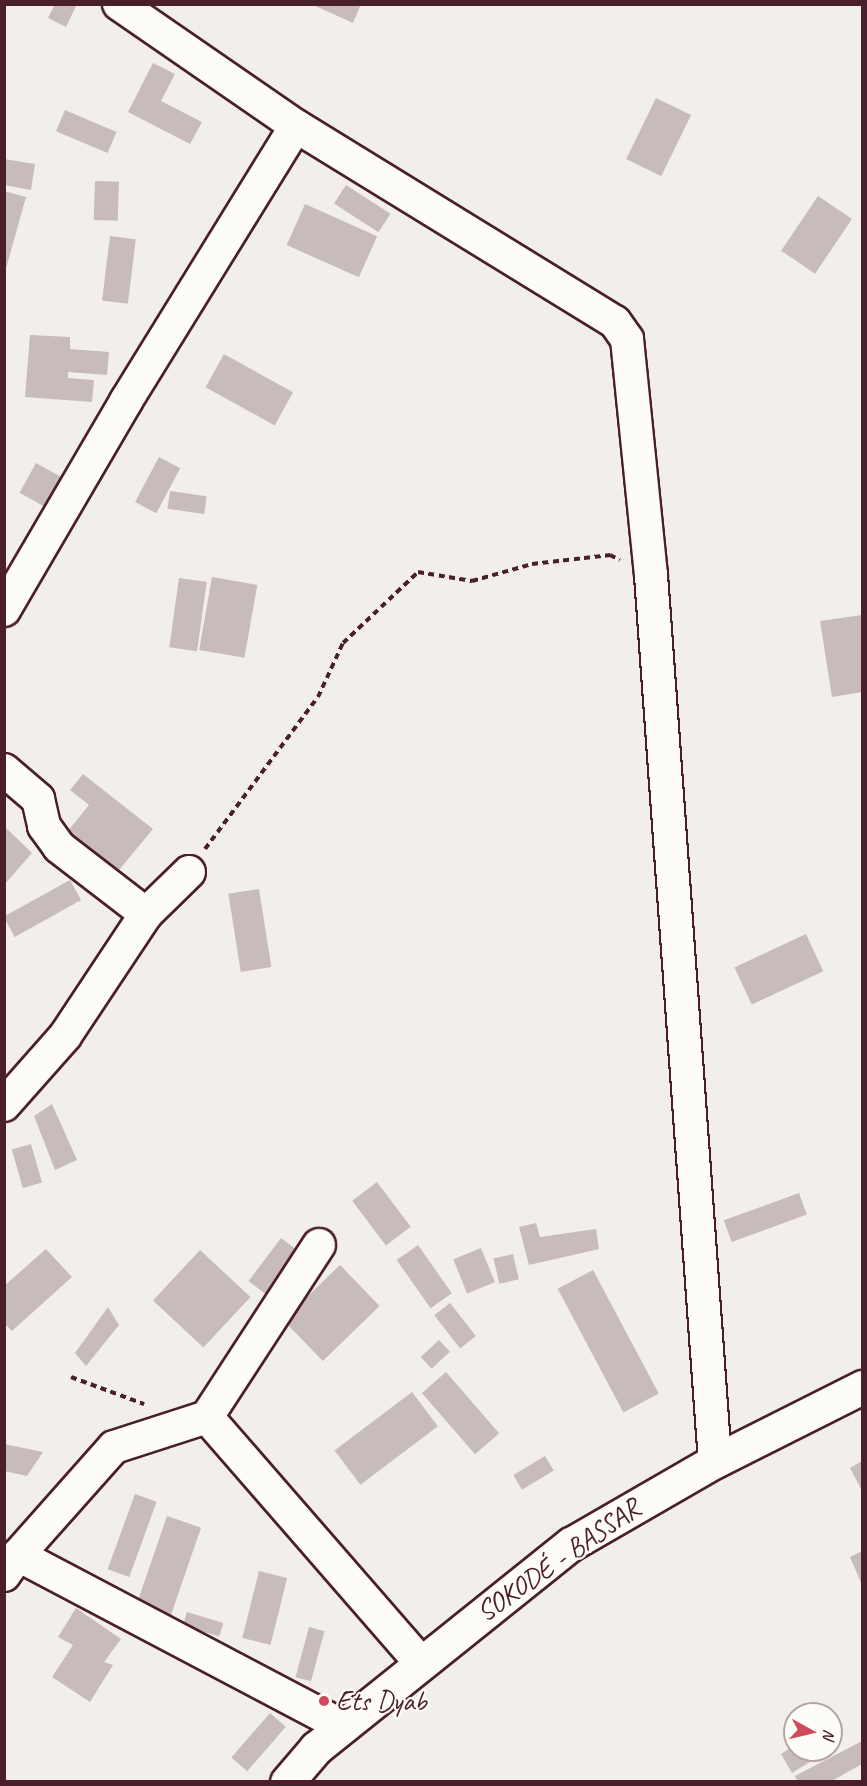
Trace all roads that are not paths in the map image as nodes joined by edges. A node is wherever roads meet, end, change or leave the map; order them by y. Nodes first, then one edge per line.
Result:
1 (119, 4) edge
2 (296, 126) junction
3 (4, 610) edge
4 (4, 770) edge
5 (189, 872) road end
6 (146, 914) junction
7 (4, 1105) edge
8 (319, 1245) dead end
9 (862, 1387) edge
10 (207, 1417) junction
11 (715, 1461) junction
12 (11, 1565) edge
13 (421, 1663) junction
14 (343, 1726) junction
15 (287, 1782) edge

1 - 2 street
2 - 3 street
2 - 11 street
4 - 6 street
5 - 6 street
6 - 7 street
8 - 10 street
9 - 11 main road, SOKODÉ - BASSAR
10 - 12 street
10 - 13 street
11 - 13 main road, SOKODÉ - BASSAR
12 - 14 street
13 - 14 main road, SOKODÉ - BASSAR
14 - 15 main road, SOKODÉ - BASSAR

